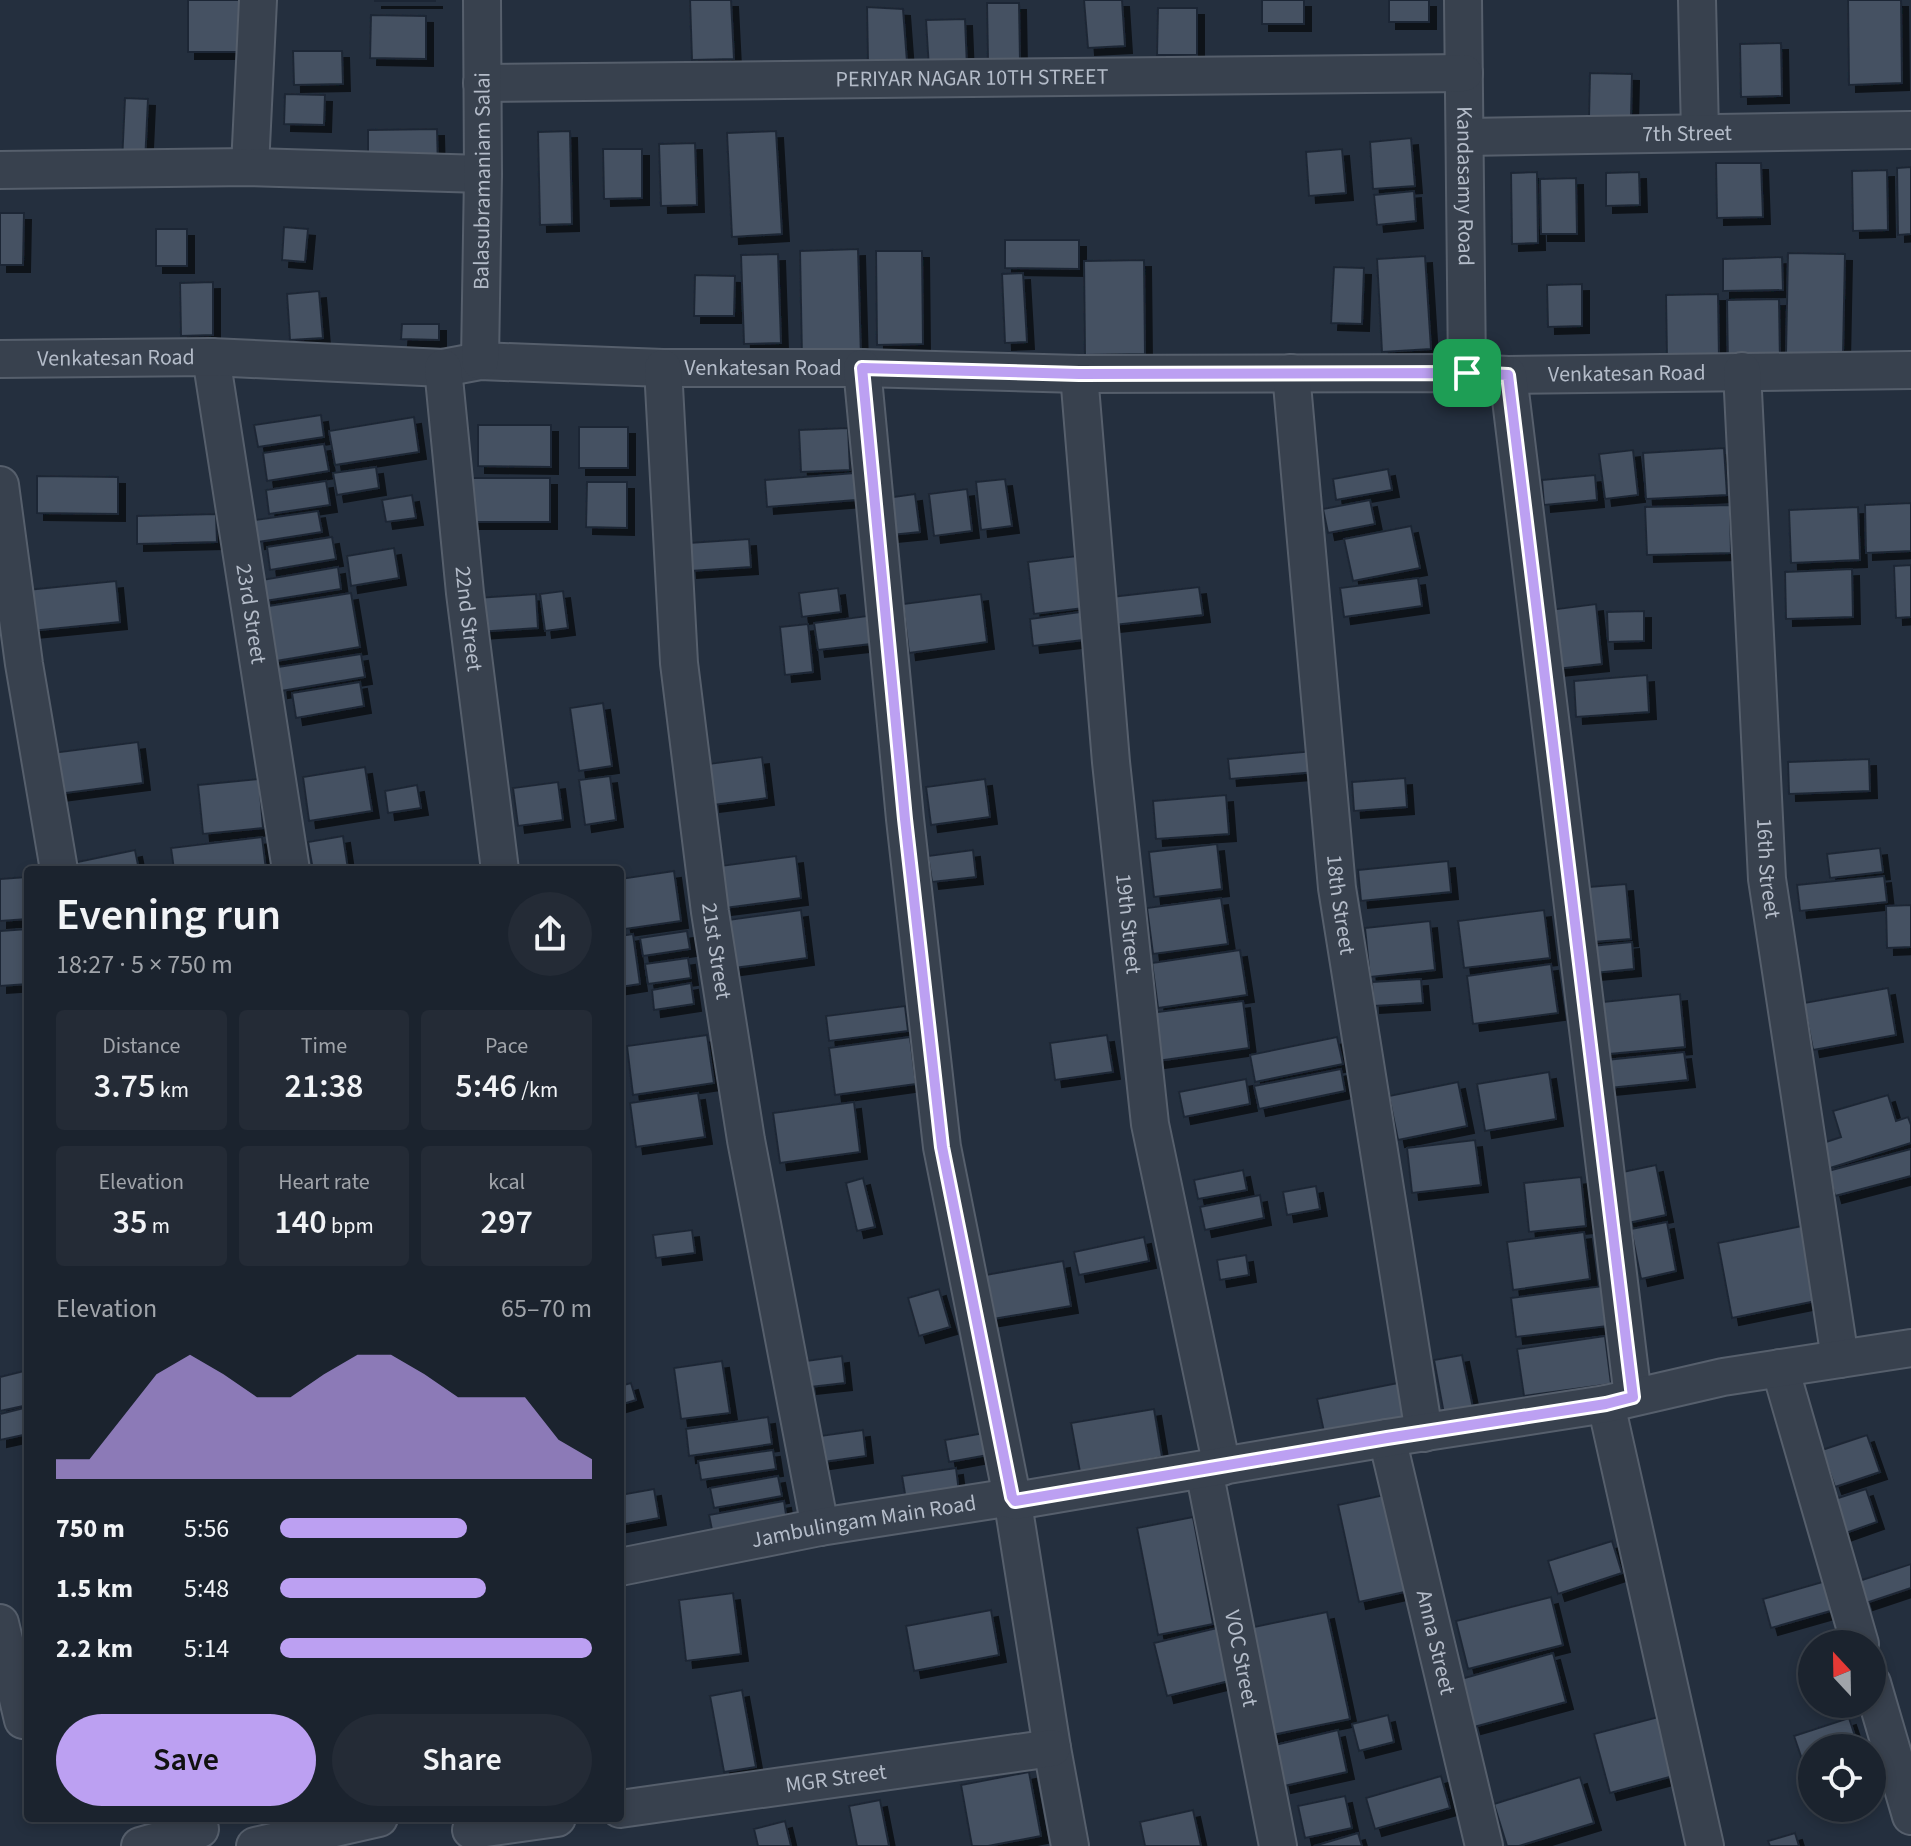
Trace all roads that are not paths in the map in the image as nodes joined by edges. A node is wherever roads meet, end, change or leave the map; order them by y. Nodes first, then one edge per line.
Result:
1 (258, 0) edge
2 (482, 0) edge
3 (1463, 0) edge
4 (1697, 0) edge
5 (1464, 73) junction
6 (482, 83) junction
7 (1911, 130) edge
8 (1700, 133) junction
9 (1465, 137) junction
10 (250, 167) junction
11 (0, 170) edge
12 (483, 174) junction
13 (211, 357) junction
14 (0, 359) edge
15 (480, 361) junction
16 (443, 368) junction
17 (663, 368) junction
18 (862, 368) junction
19 (1911, 370) edge
20 (1742, 371) junction
21 (1291, 373) junction
22 (1467, 373) junction
23 (1079, 374) junction
24 (1508, 375) junction
25 (0, 485) edge
26 (58, 866) edge
27 (290, 866) edge
28 (499, 866) edge
29 (1911, 1348) edge
30 (1840, 1359) junction
31 (1780, 1368) junction
32 (1619, 1401) junction
33 (1424, 1433) junction
34 (1387, 1438) junction
35 (1213, 1469) junction
36 (1012, 1497) junction
37 (820, 1527) junction
38 (624, 1566) edge
39 (0, 1623) edge
40 (1856, 1630) edge
41 (1882, 1718) edge
42 (17, 1722) edge
43 (1052, 1748) junction
44 (624, 1808) edge
45 (1911, 1816) edge
46 (361, 1822) edge
47 (531, 1822) edge
48 (200, 1831) edge
49 (471, 1831) edge
50 (140, 1846) edge
51 (255, 1846) edge
52 (1070, 1846) edge
53 (1278, 1846) edge
54 (1484, 1846) edge
55 (1705, 1846) edge

1 - 10 street
2 - 6 street, Balasubramaniam Salai
3 - 5 street, Kandasamy Road
4 - 8 street
5 - 6 street, PERIYAR NAGAR 10TH STREET
5 - 9 street, Kandasamy Road
6 - 12 street, Balasubramaniam Salai
7 - 8 street, 7th Street
8 - 9 street, 7th Street
9 - 22 street, Kandasamy Road
10 - 11 street
10 - 12 street
12 - 15 street, Balasubramaniam Salai
13 - 14 street, Venkatesan Road
13 - 16 street, Venkatesan Road
13 - 27 street, 23rd Street
15 - 16 street, Venkatesan Road
15 - 17 street, Venkatesan Road
16 - 28 street, 22nd Street
17 - 18 street, Venkatesan Road
17 - 37 street, 21st Street
18 - 23 street, Venkatesan Road
18 - 36 street
19 - 20 street, Venkatesan Road
20 - 24 street, Venkatesan Road
20 - 30 street, 16th Street
21 - 22 street, Venkatesan Road
21 - 23 street, Venkatesan Road
21 - 33 street, 18th Street
22 - 24 street, Venkatesan Road
23 - 35 street, 19th Street
24 - 32 street
25 - 26 street
29 - 30 street, Jambulingam Main Road
30 - 31 street, Jambulingam Main Road
31 - 32 street, Jambulingam Main Road
31 - 40 street
32 - 33 street, Jambulingam Main Road
32 - 55 street
33 - 34 street, Jambulingam Main Road
34 - 35 street, Jambulingam Main Road
34 - 54 street, Anna Street
35 - 36 street, Jambulingam Main Road
35 - 53 street, VOC Street
36 - 37 street, Jambulingam Main Road
36 - 43 street
37 - 38 street, Jambulingam Main Road
39 - 42 street
41 - 45 street
43 - 44 street, MGR Street
43 - 52 street
46 - 51 street
47 - 49 street
48 - 50 street

